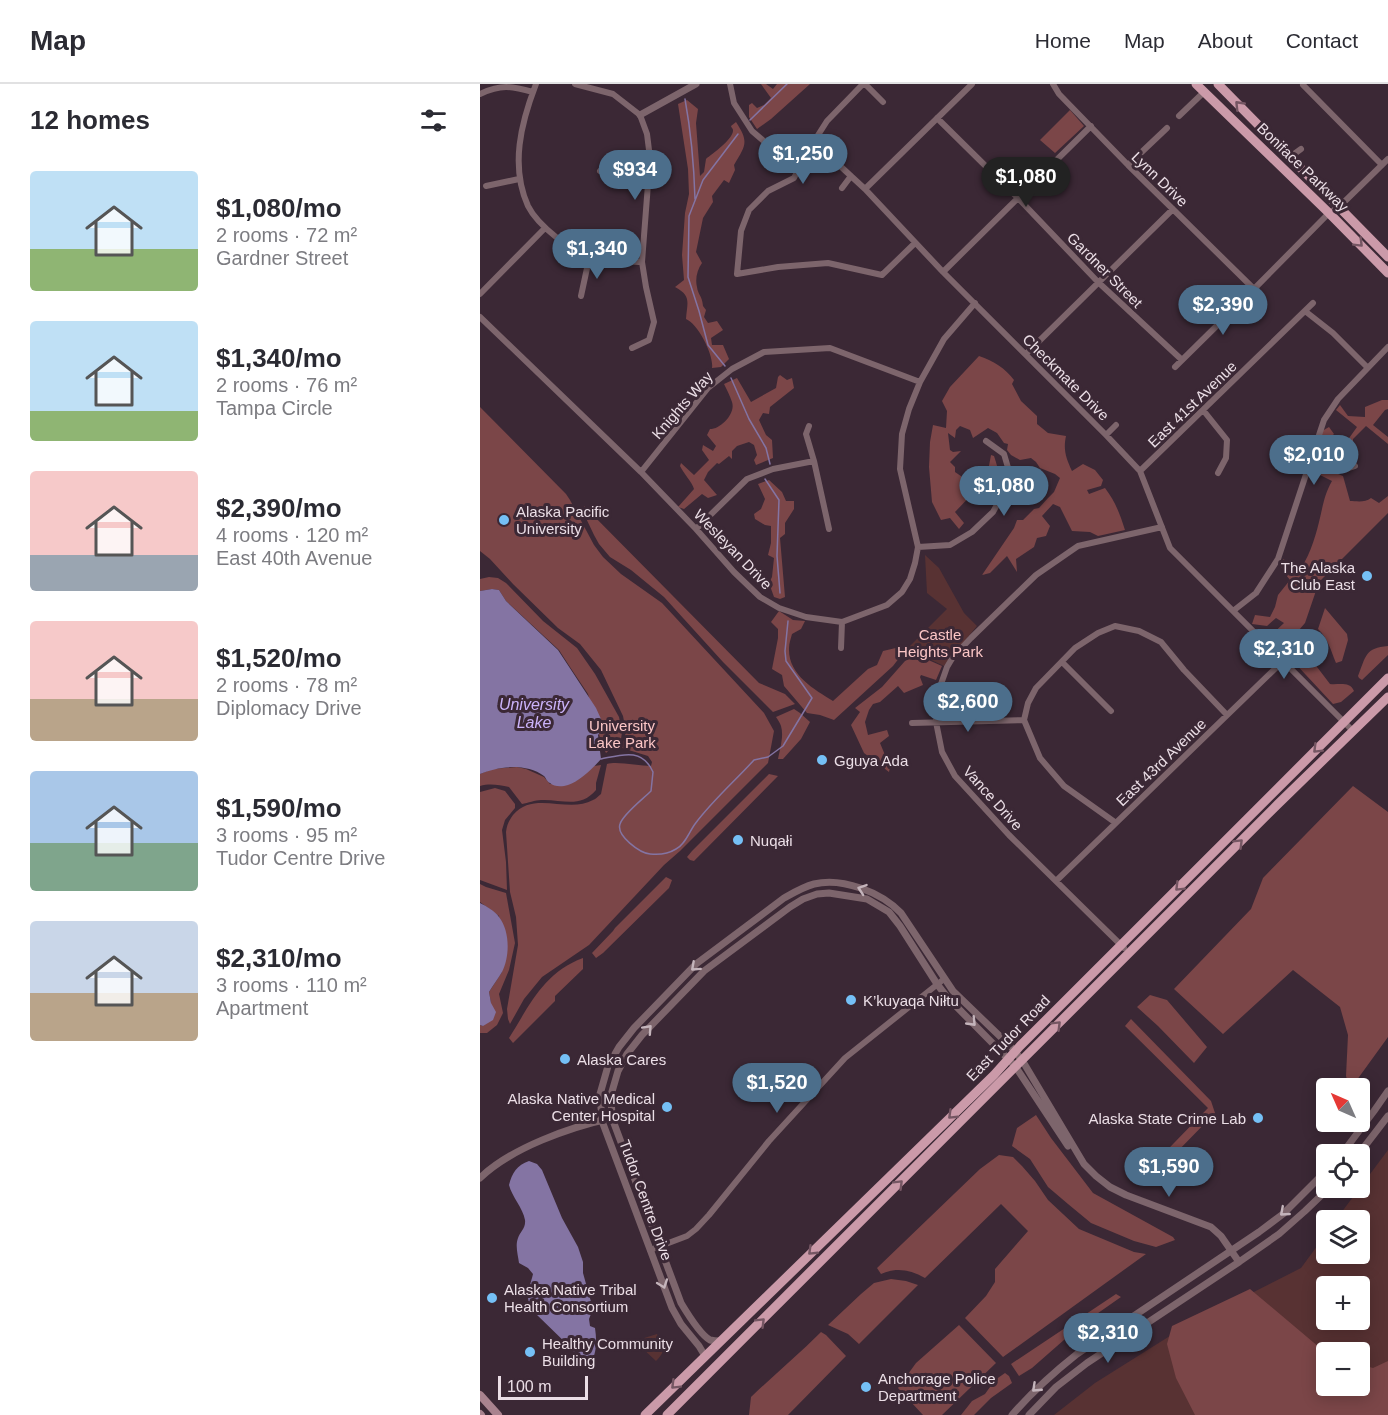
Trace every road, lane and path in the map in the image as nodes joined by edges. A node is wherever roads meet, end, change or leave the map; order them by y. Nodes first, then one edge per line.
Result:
1 (536, 84) edge
2 (575, 84) edge
3 (696, 84) edge
4 (730, 84) edge
5 (864, 84) edge
6 (972, 84) edge
7 (1053, 84) edge
8 (1196, 84) edge
9 (1218, 84) edge
10 (1303, 85) edge
11 (533, 92) junction
12 (1204, 92) junction
13 (480, 94) edge
14 (883, 102) dead end
15 (640, 116) junction
16 (1179, 116) dead end
17 (937, 118) junction
18 (1090, 126) junction
19 (1167, 128) dead end
20 (1300, 149) dead end
21 (806, 154) junction
22 (650, 158) junction
23 (1290, 158) junction
24 (1388, 159) edge
25 (1128, 165) junction
26 (1382, 165) junction
27 (600, 171) dead end
28 (851, 176) junction
29 (519, 179) junction
30 (486, 186) dead end
31 (842, 188) dead end
32 (865, 189) junction
33 (1018, 198) junction
34 (1339, 207) junction
35 (1173, 208) junction
36 (1329, 213) junction
37 (545, 228) junction
38 (915, 243) junction
39 (1388, 257) edge
40 (590, 258) junction
41 (642, 262) junction
42 (943, 272) junction
43 (1388, 273) edge
44 (1098, 282) junction
45 (1254, 290) junction
46 (480, 294) edge
47 (581, 296) dead end
48 (975, 303) junction
49 (1313, 303) dead end
50 (1305, 311) junction
51 (480, 317) edge
52 (1388, 347) edge
53 (632, 348) dead end
54 (1026, 354) junction
55 (1182, 360) junction
56 (1175, 367) dead end
57 (1368, 368) junction
58 (920, 382) junction
59 (1203, 410) junction
60 (1116, 425) dead end
61 (809, 426) dead end
62 (1106, 435) junction
63 (986, 441) dead end
64 (1310, 460) junction
65 (814, 461) junction
66 (1355, 466) dead end
67 (1140, 471) junction
68 (641, 472) junction
69 (1218, 473) dead end
70 (1162, 527) junction
71 (696, 528) junction
72 (829, 529) dead end
73 (918, 547) junction
74 (1233, 611) junction
75 (842, 622) junction
76 (841, 648) dead end
77 (1283, 661) junction
78 (1062, 662) junction
79 (1388, 678) edge
80 (1388, 697) edge
81 (1111, 711) dead end
82 (1227, 715) junction
83 (1024, 720) junction
84 (936, 722) junction
85 (1344, 722) junction
86 (912, 723) dead end
87 (1353, 731) junction
88 (1116, 823) junction
89 (1056, 881) junction
90 (1121, 945) junction
91 (1129, 952) junction
92 (940, 981) junction
93 (1015, 1059) junction
94 (1388, 1091) edge
95 (1388, 1116) edge
96 (612, 1118) junction
97 (602, 1121) junction
98 (1349, 1144) edge
99 (1366, 1144) edge
100 (480, 1178) edge
101 (1316, 1181) edge
102 (1317, 1198) edge
103 (660, 1246) junction
104 (650, 1250) junction
105 (1232, 1251) junction
106 (1239, 1262) junction
107 (721, 1341) junction
108 (705, 1356) junction
109 (480, 1395) edge
110 (498, 1415) edge
111 (645, 1415) edge
112 (667, 1415) edge
113 (1012, 1415) edge
114 (1029, 1415) edge

1 - 11 street
2 - 15 street
3 - 15 street
4 - 21 street, Checkmate Drive
5 - 14 street
5 - 21 street
6 - 17 street
7 - 18 street, Lynn Drive
8 - 12 main road, Boniface Parkway
23 -> 9 main road, Boniface Parkway
10 - 26 street
11 - 13 street
11 - 29 street
12 - 16 street
12 - 36 main road, Boniface Parkway
15 - 22 street
17 - 32 street
17 - 33 street, Gardner Street
18 - 25 street, Lynn Drive
18 - 33 street
19 - 25 street
20 - 23 street
21 - 28 street, Checkmate Drive
21 - 38 street
22 - 27 street
22 - 41 street
23 - 34 main road, Boniface Parkway
24 - 26 street
25 - 35 street, Lynn Drive
26 - 34 street
28 - 31 street
28 - 32 street, Checkmate Drive
29 - 30 street
29 - 37 street
32 - 38 street, Checkmate Drive
33 - 42 street
33 - 44 street, Gardner Street
34 - 36 street
34 - 39 main road, Boniface Parkway
35 - 44 street
35 - 45 street, Lynn Drive
36 -> 43 main road, Boniface Parkway
36 - 45 street
37 - 40 street
37 - 46 street
38 - 42 street, Checkmate Drive
40 - 41 street
40 - 47 street
41 - 53 street
42 - 48 street, Checkmate Drive
44 - 54 street
44 - 55 street, Gardner Street
45 - 55 street
48 - 54 street, Checkmate Drive
48 - 58 street, Wesleyan Drive
49 - 50 street, East 41st Avenue
50 - 57 street
50 - 59 street, East 41st Avenue
51 - 68 street, Wesleyan Drive
52 - 57 street
54 - 62 street, Checkmate Drive
55 - 56 street
57 - 64 street
58 - 68 street, Knights Way
58 - 73 street, Wesleyan Drive
59 - 67 street, East 41st Avenue
59 - 69 street
60 - 62 street
61 - 65 street
62 - 67 street, Checkmate Drive
63 - 73 street
64 - 66 street
64 - 74 street
65 - 71 street
65 - 72 street
67 - 70 street, Checkmate Drive
68 - 71 street, Wesleyan Drive
70 - 74 street, Checkmate Drive
70 - 84 street, Vance Drive
71 - 75 street, Wesleyan Drive
73 - 75 street, Wesleyan Drive
74 - 77 street, Checkmate Drive
75 - 76 street
77 - 82 street, East 43rd Avenue
77 - 85 street, Checkmate Drive
78 - 81 street
78 - 82 street
78 - 83 street
79 - 85 main road, East Tudor Road
80 - 87 main road, East Tudor Road
82 - 88 street, East 43rd Avenue
83 - 84 street
83 - 88 street
84 - 86 street
84 - 89 street, Vance Drive
85 - 87 street, Checkmate Drive
85 -> 90 main road, East Tudor Road
91 -> 87 main road, East Tudor Road
88 - 89 street, East 43rd Avenue
89 - 90 street, Vance Drive
90 - 91 street, Vance Drive
90 - 93 main road, East Tudor Road
93 -> 91 main road, East Tudor Road
92 - 93 street, Tudor Centre Drive
96 -> 92 street, Tudor Centre Drive
92 -> 97 street, Tudor Centre Drive
92 - 103 street
93 - 105 street, Tudor Centre Drive
93 -> 107 main road, East Tudor Road
112 -> 93 main road, East Tudor Road
94 - 98 street
95 - 99 street
96 - 97 street
96 - 103 street, Tudor Centre Drive
97 - 100 street
97 - 104 street, Tudor Centre Drive
101 -> 105 street
102 - 106 street
103 - 104 street
103 - 107 street, Tudor Centre Drive
104 -> 108 street, Tudor Centre Drive
105 - 106 street, Tudor Centre Drive
105 -> 113 street
106 - 114 street
107 - 108 main road, East Tudor Road
108 -> 111 main road, East Tudor Road
109 - 110 main road

